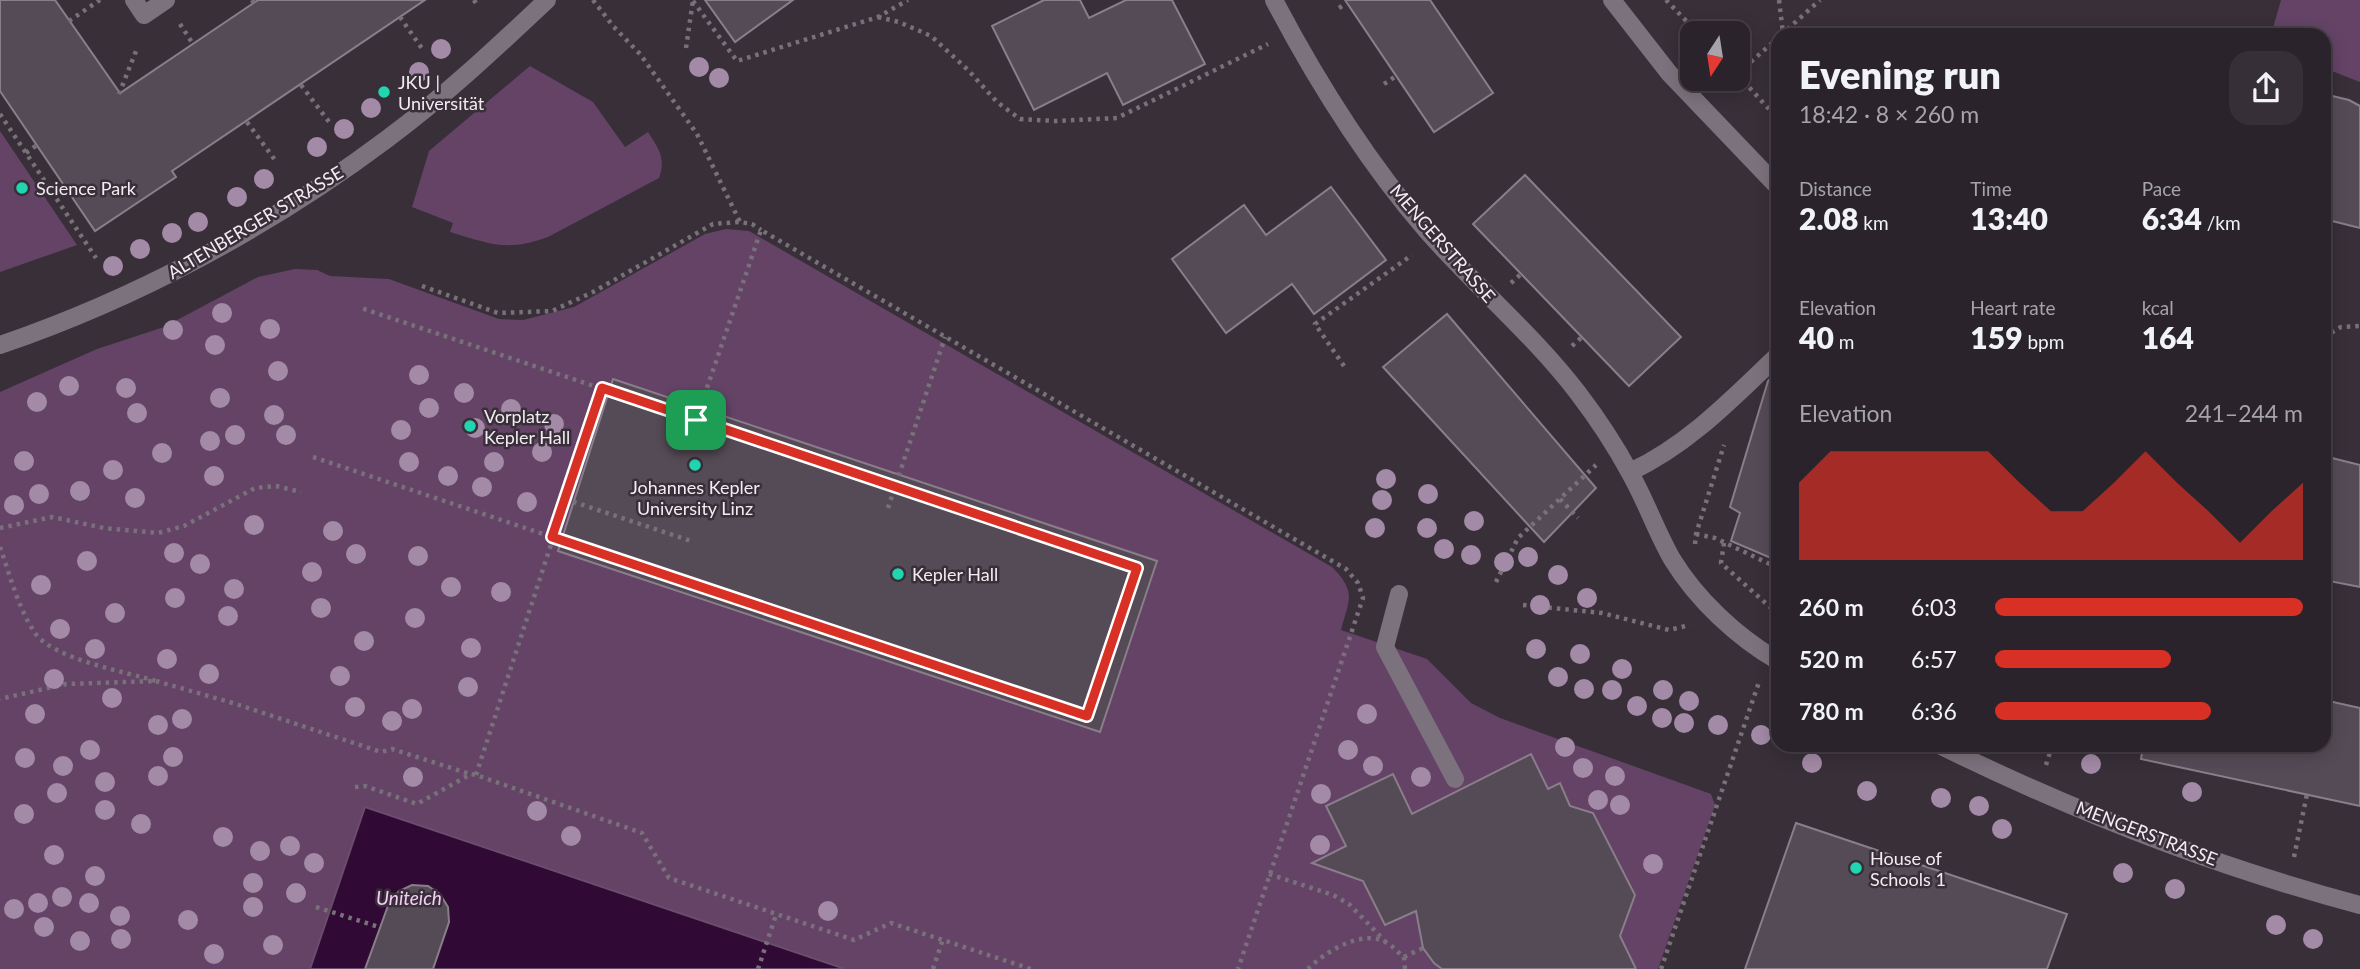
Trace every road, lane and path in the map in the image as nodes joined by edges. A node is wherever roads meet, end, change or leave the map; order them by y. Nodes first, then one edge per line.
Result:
1 (100, 0) edge
2 (134, 0) edge
3 (166, 0) edge
4 (547, 0) edge
5 (908, 0) edge
6 (1274, 0) edge
7 (1612, 0) edge
8 (1666, 0) edge
9 (1779, 0) edge
10 (1820, 0) edge
11 (594, 1) edge
12 (693, 1) edge
13 (1348, 3) dead end
14 (1339, 8) dead end
15 (400, 17) dead end
16 (878, 17) junction
17 (69, 21) dead end
18 (1686, 21) edge
19 (179, 22) dead end
20 (1781, 28) edge
21 (1790, 28) edge
22 (1271, 43) dead end
23 (193, 44) dead end
24 (1771, 45) edge
25 (686, 48) dead end
26 (423, 50) dead end
27 (136, 51) dead end
28 (1750, 63) edge
29 (1396, 76) dead end
30 (1384, 84) dead end
31 (301, 85) dead end
32 (1750, 88) edge
33 (119, 94) dead end
34 (1771, 111) edge
35 (0, 114) edge
36 (247, 122) dead end
37 (330, 124) dead end
38 (37, 145) dead end
39 (26, 153) junction
40 (275, 160) dead end
41 (1771, 180) edge
42 (740, 222) junction
43 (761, 230) junction
44 (1416, 252) dead end
45 (96, 258) dead end
46 (422, 286) dead end
47 (361, 308) dead end
48 (2360, 326) edge
49 (2331, 333) edge
50 (945, 337) junction
51 (1582, 337) dead end
52 (0, 345) edge
53 (1571, 347) dead end
54 (1771, 362) edge
55 (1344, 366) dead end
56 (602, 388) junction
57 (696, 420) junction
58 (1726, 438) dead end
59 (313, 457) dead end
60 (1630, 472) junction
61 (1585, 475) dead end
62 (302, 492) dead end
63 (565, 499) junction
64 (1560, 499) junction
65 (888, 509) dead end
66 (1578, 518) dead end
67 (0, 528) edge
68 (1696, 534) junction
69 (552, 537) junction
70 (691, 541) dead end
71 (1724, 543) junction
72 (0, 547) edge
73 (1695, 547) dead end
74 (1771, 565) edge
75 (1496, 582) dead end
76 (1399, 594) dead end
77 (1523, 605) dead end
78 (1771, 608) edge
79 (1691, 624) dead end
80 (1771, 656) edge
81 (1771, 665) edge
82 (156, 681) junction
83 (0, 699) edge
84 (1954, 752) edge
85 (2050, 752) edge
86 (2045, 768) dead end
87 (473, 775) junction
88 (1455, 779) dead end
89 (355, 787) dead end
90 (2307, 794) dead end
91 (2293, 861) dead end
92 (1269, 874) junction
93 (2360, 905) edge
94 (316, 907) dead end
95 (776, 915) junction
96 (379, 927) dead end
97 (943, 939) junction
98 (1385, 941) junction
99 (1423, 948) dead end
100 (1404, 957) junction
101 (758, 969) edge
102 (933, 969) edge
103 (1031, 969) edge
104 (1238, 969) edge
105 (1308, 969) edge
106 (1405, 969) edge
107 (1661, 969) edge

1 - 17 path
2 - 3 street
4 - 52 street, ALTENBERGER STRASSE
5 - 16 path
6 - 60 street, MENGERSTRASSE
7 - 41 street
8 - 18 path
9 - 20 path
10 - 21 path
11 - 42 path
12 - 16 path
12 - 25 path
13 - 14 path
15 - 26 path
16 - 22 path
19 - 23 path
24 - 28 path
27 - 33 path
29 - 30 path
31 - 37 path
32 - 34 path
35 - 39 path
36 - 40 path
38 - 39 path
39 - 45 path
42 - 43 path
42 - 46 path
43 - 50 path
43 - 57 path
44 - 55 path
47 - 56 path
48 - 49 path
50 - 65 path
50 - 92 path
51 - 53 path
54 - 60 street
56 - 57 path
56 - 63 path
57 - 69 path
58 - 68 path
59 - 69 path
60 - 80 street, MENGERSTRASSE
61 - 64 path
62 - 67 path
63 - 69 path
63 - 70 path
64 - 66 path
64 - 75 path
68 - 71 path
68 - 73 path
69 - 87 path
71 - 74 path
71 - 78 path
72 - 82 path
76 - 88 street
77 - 79 path
81 - 107 path
82 - 83 path
82 - 87 path
84 - 93 street, MENGERSTRASSE
85 - 86 path
87 - 89 path
87 - 95 path
90 - 91 path
92 - 98 path
92 - 104 path
94 - 96 path
95 - 97 path
95 - 101 path
97 - 102 path
97 - 103 path
98 - 100 path
98 - 105 path
99 - 100 path
100 - 106 path

